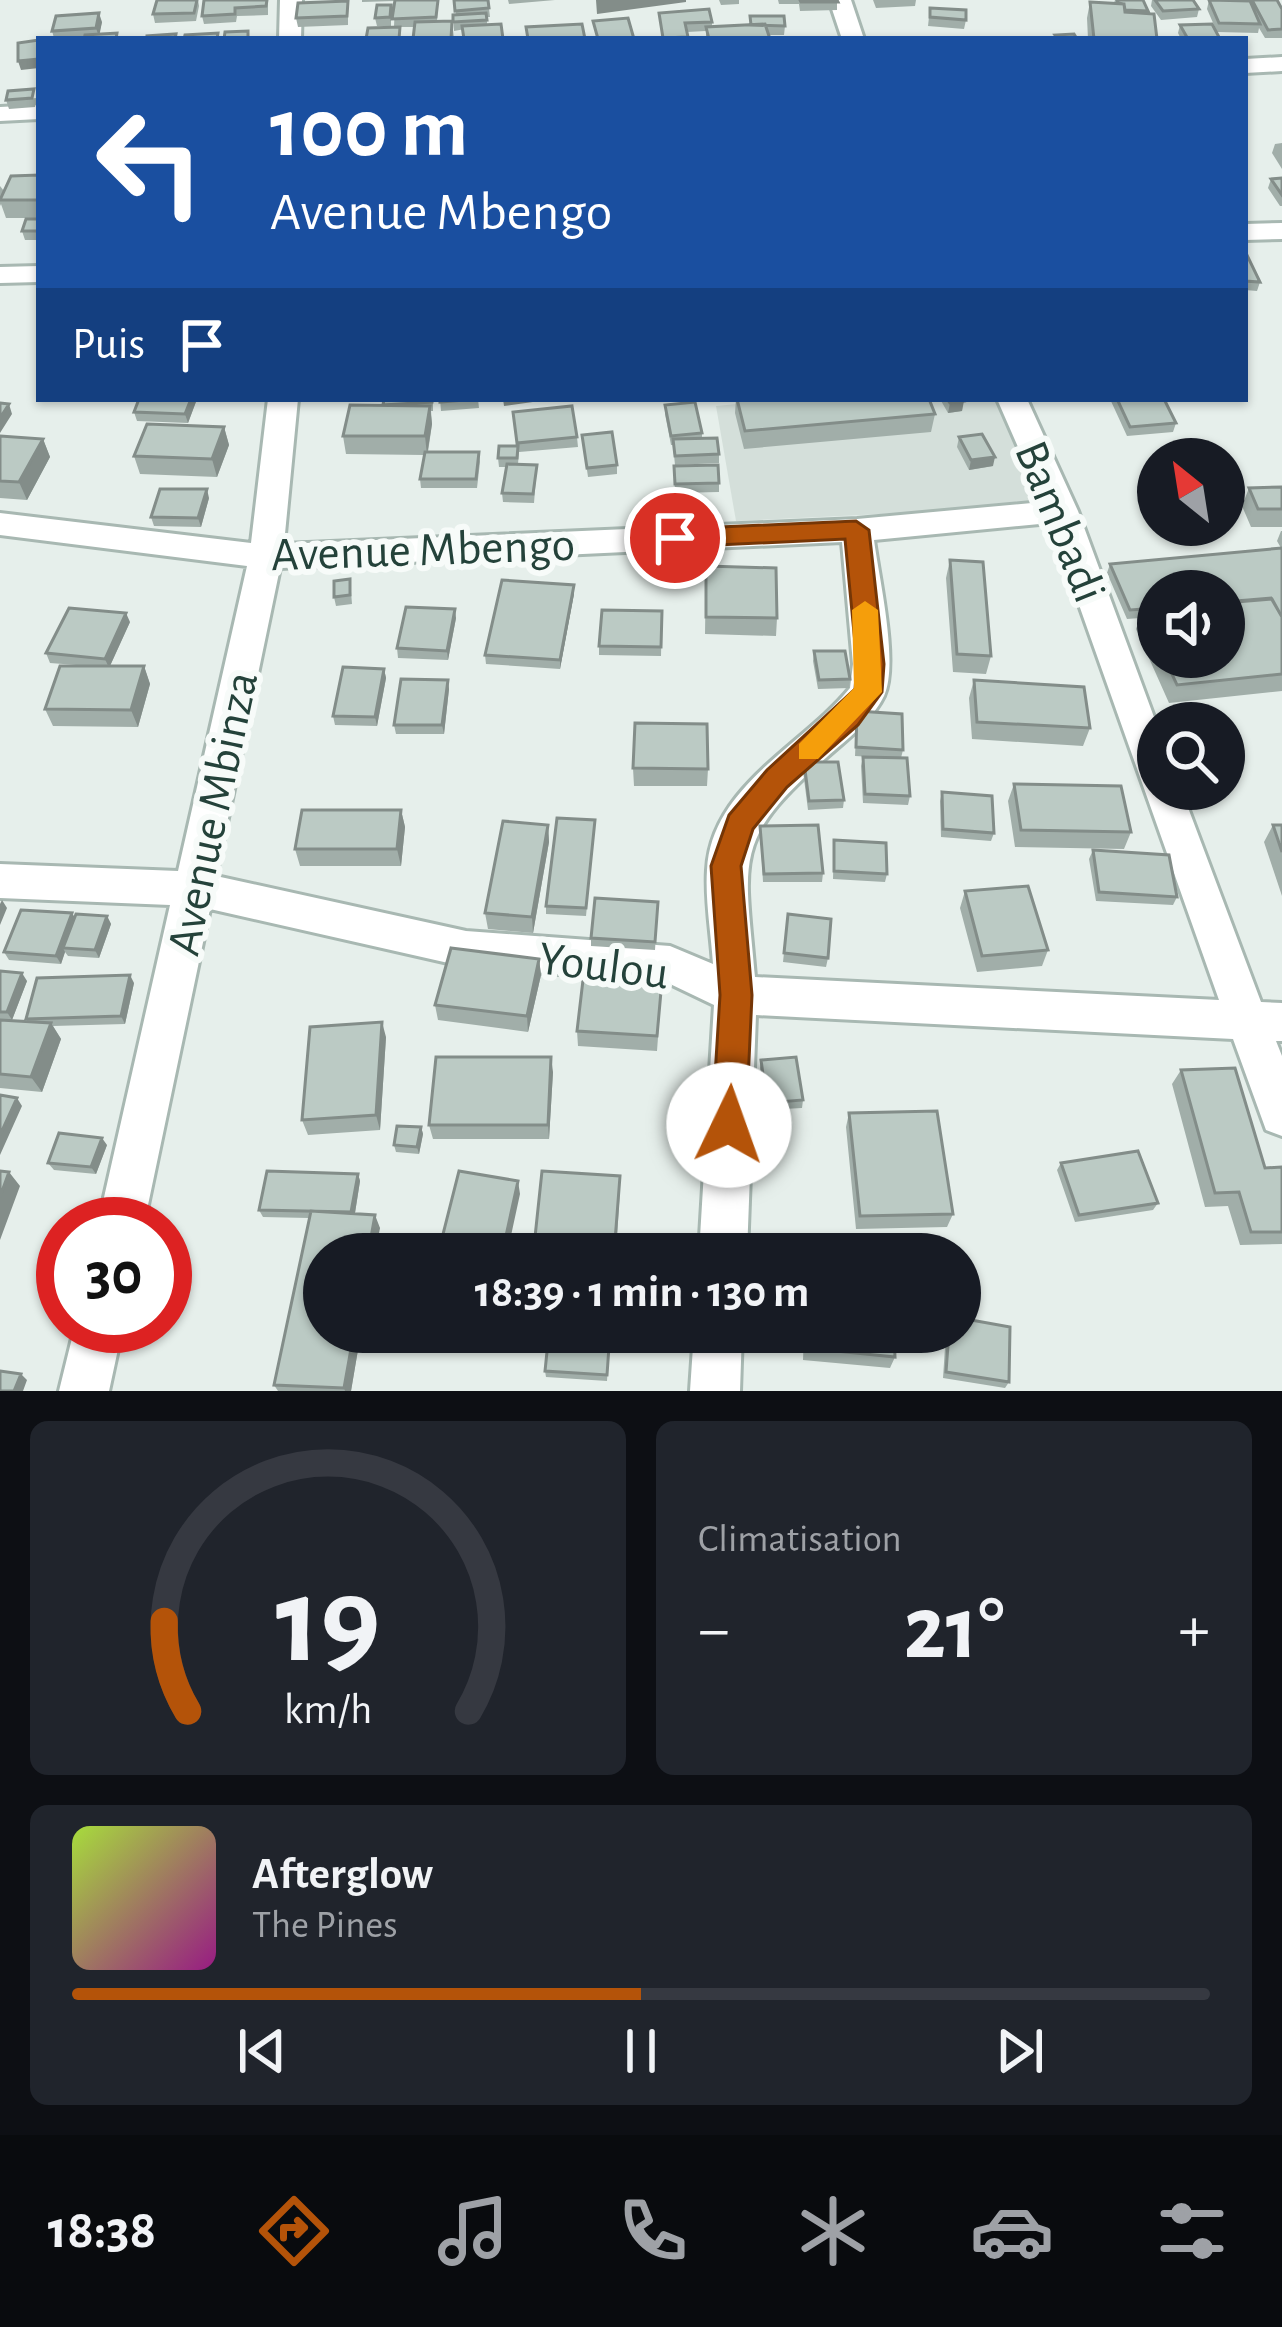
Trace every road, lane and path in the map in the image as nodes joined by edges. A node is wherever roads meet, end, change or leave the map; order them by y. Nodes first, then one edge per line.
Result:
1 (291, 0) edge
2 (840, 0) edge
3 (290, 36) edge
4 (852, 36) edge
5 (1282, 64) edge
6 (1248, 66) edge
7 (36, 112) edge
8 (0, 114) edge
9 (1282, 231) edge
10 (1248, 232) edge
11 (36, 274) edge
12 (0, 275) edge
13 (283, 402) edge
14 (1013, 402) edge
15 (1062, 511) junction
16 (0, 524) edge
17 (856, 530) junction
18 (266, 557) junction
19 (1137, 720) edge
20 (1171, 810) edge
21 (0, 881) edge
22 (196, 890) junction
23 (736, 995) junction
24 (1263, 1021) edge
25 (1282, 1115) edge
26 (128, 1197) edge
27 (724, 1233) edge
28 (93, 1353) edge
29 (717, 1353) edge
30 (84, 1391) edge
31 (715, 1391) edge

1 - 3 street
2 - 4 street
5 - 6 street
7 - 8 street
9 - 10 street
11 - 12 street
13 - 18 street, Avenue Mbinza
14 - 15 street, Bambadi
15 - 17 street, Avenue Mbengo
15 - 19 street, Bambadi
16 - 18 street, Avenue Mbengo
17 - 18 street, Avenue Mbengo
17 - 23 street
18 - 22 street, Avenue Mbinza
20 - 24 street
21 - 22 street, Youlou
22 - 23 street, Youlou
22 - 26 street, Avenue Mbinza
23 - 24 street, Youlou
23 - 27 street
24 - 25 street
28 - 30 street
29 - 31 street

